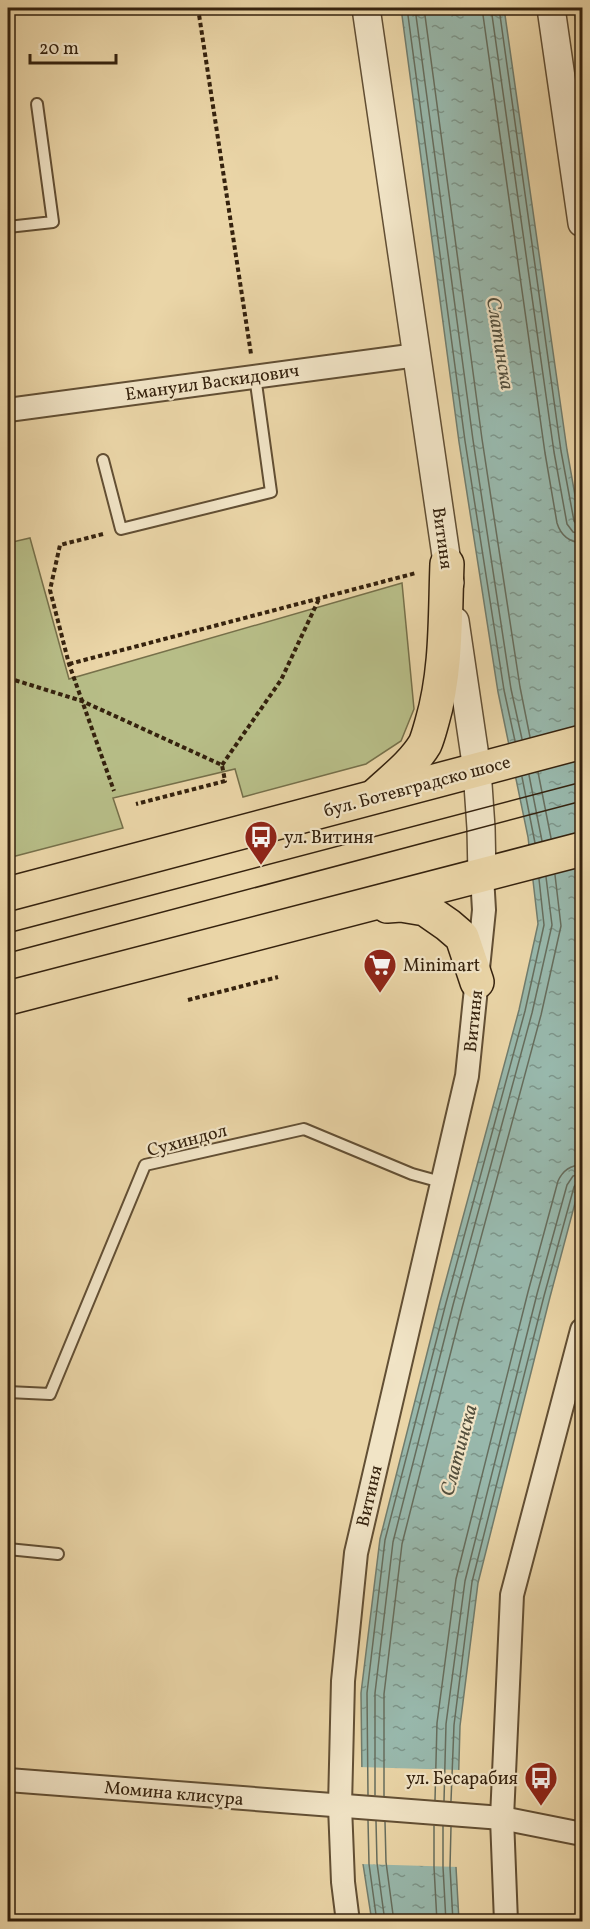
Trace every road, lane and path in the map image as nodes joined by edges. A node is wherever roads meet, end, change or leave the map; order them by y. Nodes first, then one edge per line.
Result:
1 (198, 8) edge
2 (366, 8) edge
3 (551, 8) edge
4 (37, 104) dead end
5 (582, 224) edge
6 (8, 227) edge
7 (417, 355) junction
8 (255, 376) junction
9 (8, 410) edge
10 (103, 460) dead end
11 (121, 529) junction
12 (447, 564) junction
13 (319, 599) junction
14 (69, 664) junction
15 (8, 678) edge
16 (82, 701) junction
17 (582, 742) edge
18 (222, 765) junction
19 (477, 770) junction
20 (114, 790) dead end
21 (373, 797) junction
22 (136, 804) dead end
23 (582, 849) edge
24 (482, 876) junction
25 (8, 894) edge
26 (364, 906) junction
27 (278, 976) dead end
28 (477, 982) junction
29 (8, 998) edge
30 (188, 1000) dead end
31 (441, 1182) junction
32 (582, 1330) edge
33 (8, 1392) edge
34 (8, 1549) edge
35 (58, 1554) dead end
36 (8, 1779) edge
37 (347, 1807) junction
38 (502, 1818) junction
39 (582, 1834) edge
40 (348, 1922) edge
41 (506, 1922) edge

1 - 8 path
2 - 7 street, Витиня
3 - 5 street
4 - 6 lane
7 - 8 street, Емануил Васкидович
7 - 12 street, Витиня
8 - 9 street, Емануил Васкидович
8 - 11 lane
10 - 11 lane
11 - 14 path
12 - 13 path
12 - 19 street, Витиня
12 - 21 main road
13 - 14 path
13 - 18 path
14 - 16 path
15 - 16 path
16 - 18 path
16 - 20 path
17 - 19 main road, бул. Ботевградско шосе
18 - 22 path
19 - 21 main road, бул. Ботевградско шосе
19 - 24 street, Витиня
21 - 25 main road, бул. Ботевградско шосе
23 - 24 main road
24 - 26 main road
24 - 28 street, Витиня
26 - 28 main road
26 - 29 main road
27 - 30 path
28 - 31 street, Витиня
31 - 33 lane, Сухиндол
31 - 37 street, Витиня
32 - 38 street
34 - 35 lane
36 - 37 street, Момина клисура
37 - 38 street, Момина клисура
37 - 40 street, Витиня
38 - 39 street, Момина клисура
38 - 41 street

